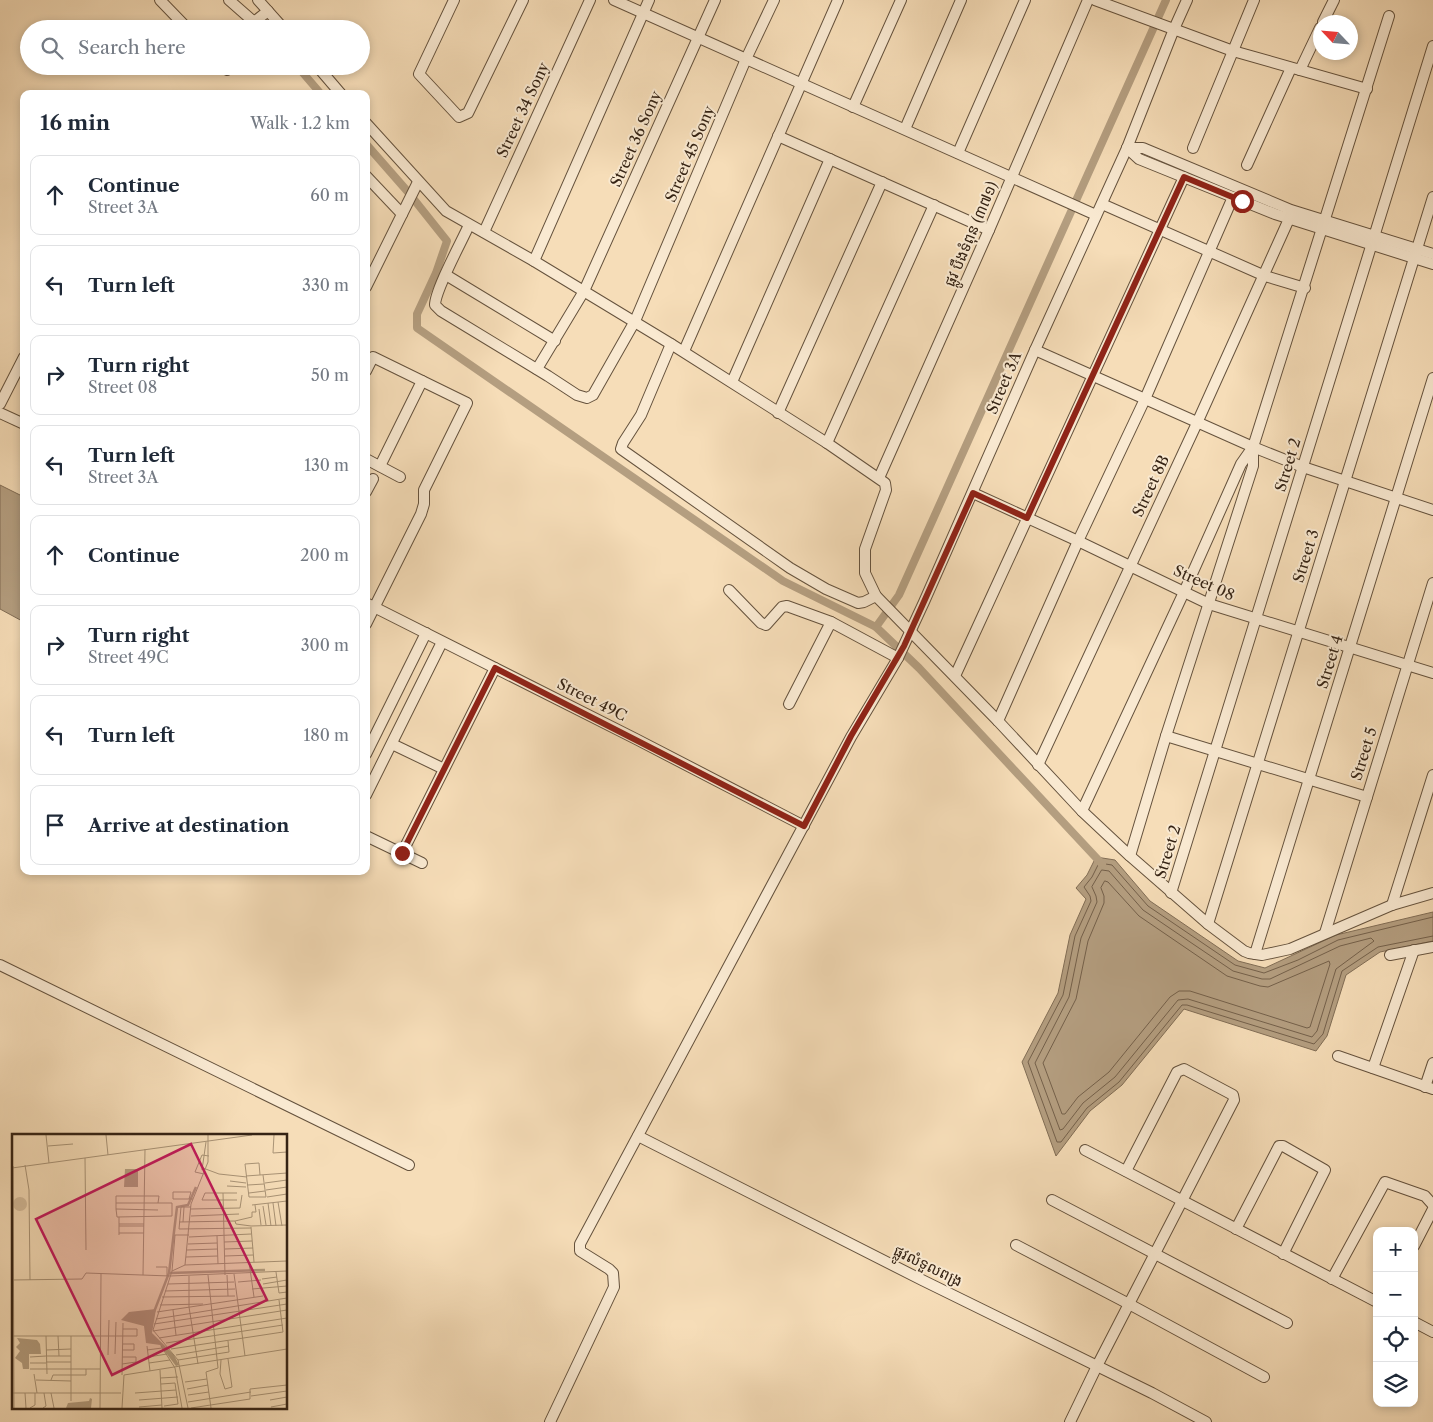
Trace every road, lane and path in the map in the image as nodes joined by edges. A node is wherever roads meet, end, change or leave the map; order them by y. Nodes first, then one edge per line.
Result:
1 (160, 0) edge
2 (230, 0) edge
3 (258, 0) edge
4 (454, 0) edge
5 (523, 0) edge
6 (590, 0) edge
7 (614, 0) edge
8 (649, 0) edge
9 (714, 0) edge
10 (774, 0) edge
11 (838, 0) edge
12 (901, 0) edge
13 (961, 0) edge
14 (1025, 0) edge
15 (1088, 0) edge
16 (1095, 0) edge
17 (1187, 0) edge
18 (1254, 0) edge
19 (1334, 0) edge
20 (268, 11) junction
21 (644, 13) junction
22 (1326, 15) edge
23 (1390, 16) dead end
24 (179, 20) edge
25 (248, 20) edge
26 (259, 20) edge
27 (276, 20) edge
28 (1174, 29) junction
29 (698, 37) junction
30 (1313, 40) edge
31 (1433, 46) edge
32 (1233, 51) junction
33 (746, 59) junction
34 (1296, 69) junction
35 (325, 75) edge
36 (801, 83) junction
37 (1367, 88) junction
38 (338, 90) edge
39 (853, 107) junction
40 (370, 128) edge
41 (904, 130) junction
42 (778, 136) junction
43 (1127, 148) junction
44 (1193, 148) dead end
45 (958, 153) junction
46 (830, 159) junction
47 (1247, 165) dead end
48 (1189, 176) junction
49 (1012, 178) junction
50 (370, 180) edge
51 (882, 182) junction
52 (417, 185) junction
53 (1240, 196) junction
54 (1433, 197) edge
55 (1102, 204) junction
56 (934, 205) junction
57 (1277, 210) junction
58 (403, 212) junction
59 (1092, 213) junction
60 (1289, 219) junction
61 (469, 225) junction
62 (1324, 225) junction
63 (989, 230) junction
64 (1159, 230) junction
65 (484, 232) junction
66 (1373, 240) junction
67 (1209, 252) junction
68 (1415, 253) junction
69 (1433, 254) edge
70 (534, 261) junction
71 (1433, 264) edge
72 (446, 275) junction
73 (1265, 276) junction
74 (370, 279) edge
75 (1305, 288) junction
76 (584, 290) junction
77 (635, 322) junction
78 (555, 341) junction
79 (671, 344) junction
80 (1035, 350) junction
81 (684, 351) junction
82 (370, 364) edge
83 (20, 365) edge
84 (537, 369) junction
85 (1092, 375) junction
86 (1433, 378) edge
87 (422, 381) junction
88 (732, 382) junction
89 (1144, 399) junction
90 (0, 404) edge
91 (0, 413) edge
92 (778, 413) junction
93 (20, 422) edge
94 (1197, 423) junction
95 (827, 443) junction
96 (1254, 447) junction
97 (370, 461) edge
98 (380, 466) junction
99 (1303, 467) junction
100 (400, 477) dead end
101 (879, 478) junction
102 (373, 479) dead end
103 (1345, 481) junction
104 (370, 485) edge
105 (973, 493) junction
106 (1396, 498) junction
107 (1433, 510) edge
108 (1027, 518) junction
109 (1078, 541) junction
110 (1130, 566) junction
111 (1433, 583) edge
112 (729, 590) dead end
113 (1184, 592) junction
114 (876, 596) junction
115 (1209, 604) junction
116 (370, 605) edge
117 (1256, 619) junction
118 (831, 622) junction
119 (911, 631) junction
120 (1298, 632) junction
121 (426, 634) junction
122 (442, 642) junction
123 (1350, 648) junction
124 (898, 657) junction
125 (1408, 665) junction
126 (495, 668) junction
127 (1433, 673) edge
128 (955, 676) junction
129 (789, 704) dead end
130 (998, 721) junction
131 (379, 728) junction
132 (1166, 736) junction
133 (372, 742) junction
134 (392, 744) junction
135 (370, 746) edge
136 (1215, 751) junction
137 (1258, 764) junction
138 (1038, 765) junction
139 (444, 769) junction
140 (1433, 775) edge
141 (1309, 780) junction
142 (370, 788) edge
143 (1367, 797) junction
144 (1082, 811) junction
145 (804, 826) junction
146 (370, 838) edge
147 (402, 853) junction
148 (1130, 856) junction
149 (422, 862) dead end
150 (1171, 892) junction
151 (1433, 893) edge
152 (1392, 906) junction
153 (1208, 924) junction
154 (1325, 933) junction
155 (1433, 947) edge
156 (1414, 950) junction
157 (1255, 954) junction
158 (1390, 955) dead end
159 (0, 965) edge
160 (1338, 1056) dead end
161 (1433, 1062) edge
162 (1373, 1068) junction
163 (1429, 1088) edge
164 (638, 1136) junction
165 (1085, 1150) dead end
166 (409, 1165) dead end
167 (1126, 1171) junction
168 (1052, 1200) dead end
169 (1183, 1201) junction
170 (1433, 1205) edge
171 (1433, 1209) edge
172 (1236, 1229) junction
173 (1418, 1238) edge
174 (1016, 1245) dead end
175 (1155, 1254) junction
176 (1283, 1254) junction
177 (1332, 1280) junction
178 (1373, 1300) edge
179 (1129, 1304) junction
180 (1286, 1323) dead end
181 (1418, 1324) edge
182 (1433, 1332) edge
183 (1097, 1366) junction
184 (1264, 1377) dead end
185 (550, 1422) edge
186 (1070, 1422) edge
187 (1206, 1422) edge

1 - 24 street
2 - 25 street
3 - 20 street
4 - 5 street
6 - 65 street, Street 34 Sony
7 - 21 street
8 - 21 street
9 - 29 street, Street 36 Sony
10 - 33 street, Street 45 Sony
11 - 36 street
12 - 39 street
13 - 41 street
14 - 45 street
15 - 49 street, ផ្លូវ បឹងទំពុន (៣៧១)
16 - 28 street
17 - 28 street, Street 3A
18 - 32 street
19 - 22 street
20 - 26 street
20 - 27 street
21 - 29 street
21 - 70 street
23 - 37 street
28 - 32 street
28 - 43 street, Street 3A
29 - 33 street
29 - 76 street, Street 36 Sony
30 - 34 street
31 - 66 street, Street 2
32 - 34 street
32 - 44 street
33 - 36 street
33 - 77 street, Street 45 Sony
34 - 37 street
34 - 47 street
35 - 38 street
36 - 39 street
36 - 42 street
37 - 62 street
39 - 41 street
40 - 52 street
41 - 45 street
42 - 46 street
42 - 81 street
43 - 48 street
43 - 55 street, Street 3A
45 - 49 street
46 - 51 street
46 - 88 street
48 - 53 street
48 - 64 street
49 - 59 street
49 - 63 street, ផ្លូវ បឹងទំពុន (៣៧១)
50 - 58 street
51 - 56 street
51 - 92 street
52 - 58 street
52 - 61 street
53 - 57 street
53 - 67 street
54 - 68 street, Street 3
55 - 59 street, Street 3A
55 - 64 street
56 - 63 street
56 - 95 street
57 - 60 street
57 - 62 street
58 - 74 street
59 - 80 street, Street 3A
60 - 62 street
60 - 73 street, Street 8B
61 - 65 street
61 - 72 street
62 - 66 street
62 - 75 street
63 - 101 street, ផ្លូវ បឹងទំពុន (៣៧១)
64 - 67 street
64 - 85 street
65 - 70 street
66 - 68 street
66 - 99 street, Street 2
67 - 73 street
67 - 89 street
68 - 69 street
68 - 71 street
68 - 103 street, Street 3
70 - 76 street
72 - 78 street
72 - 84 street
73 - 75 street
73 - 94 street, Street 8B
75 - 96 street
76 - 77 street
76 - 78 street, Street 36 Sony
77 - 79 street
77 - 84 street, Street 45 Sony
78 - 84 street, Street 36 Sony
79 - 81 street
79 - 114 street
80 - 85 street
80 - 105 street, Street 3A
81 - 88 street
82 - 87 street
83 - 90 street
85 - 89 street
85 - 108 street
86 - 106 street, Street 4
87 - 98 street
87 - 116 street
88 - 92 street
89 - 94 street
89 - 109 street
91 - 93 street
92 - 95 street
94 - 96 street
94 - 110 street, Street 8B
95 - 101 street
96 - 99 street
96 - 113 street
96 - 115 street
97 - 98 street
98 - 100 street
99 - 103 street
99 - 117 street, Street 2
101 - 114 street
102 - 104 street
103 - 106 street
103 - 120 street, Street 3
105 - 108 street, Street 08
105 - 119 street, Street 3A
106 - 107 street
106 - 123 street, Street 4
108 - 109 street, Street 08
108 - 128 street
109 - 110 street, Street 08
109 - 130 street
110 - 113 street, Street 08
110 - 138 street, Street 8B
111 - 125 street, Street 5
112 - 118 street
113 - 115 street, Street 08
113 - 144 street
114 - 119 street
115 - 117 street, Street 08
115 - 132 street
116 - 121 street, Street 49C
117 - 120 street, Street 08
117 - 136 street, Street 2
118 - 124 street
118 - 129 street
119 - 124 street, Street 3A
119 - 128 street
120 - 123 street, Street 08
120 - 137 street, Street 3
121 - 122 street, Street 49C
121 - 131 street
122 - 126 street, Street 49C
122 - 134 street
123 - 125 street, Street 08
123 - 141 street, Street 4
124 - 145 street, Street 3A
125 - 127 street, Street 08
125 - 143 street, Street 5
126 - 139 street
126 - 145 street, Street 49C
128 - 130 street
130 - 138 street
131 - 133 street
131 - 134 street
132 - 136 street
132 - 148 street
133 - 134 street
133 - 135 street
134 - 139 street
134 - 142 street
136 - 137 street
136 - 150 street, Street 2
137 - 141 street
137 - 153 street, Street 3
138 - 144 street
139 - 147 street
140 - 152 street
141 - 143 street
141 - 157 street, Street 4
143 - 154 street, Street 5
144 - 148 street
145 - 164 street, Street 3A
146 - 147 street
147 - 149 street
148 - 150 street
150 - 153 street
151 - 152 street
152 - 154 street
153 - 157 street
154 - 157 street
155 - 156 street
156 - 158 street
156 - 162 street
159 - 166 street
160 - 162 street
161 - 163 street
162 - 163 street
164 - 183 street, ផ្លូវលំទួលពង្រ
164 - 185 street, Street 3A
165 - 167 street
167 - 169 street
167 - 169 street
168 - 175 street
169 - 172 street
169 - 175 street
170 - 177 street
171 - 173 street
172 - 176 street
172 - 176 street
174 - 179 street
175 - 179 street
175 - 180 street
176 - 177 street
177 - 178 street
179 - 183 street
179 - 184 street
181 - 182 street
183 - 186 street
183 - 187 street, ផ្លូវលំទួលពង្រ

